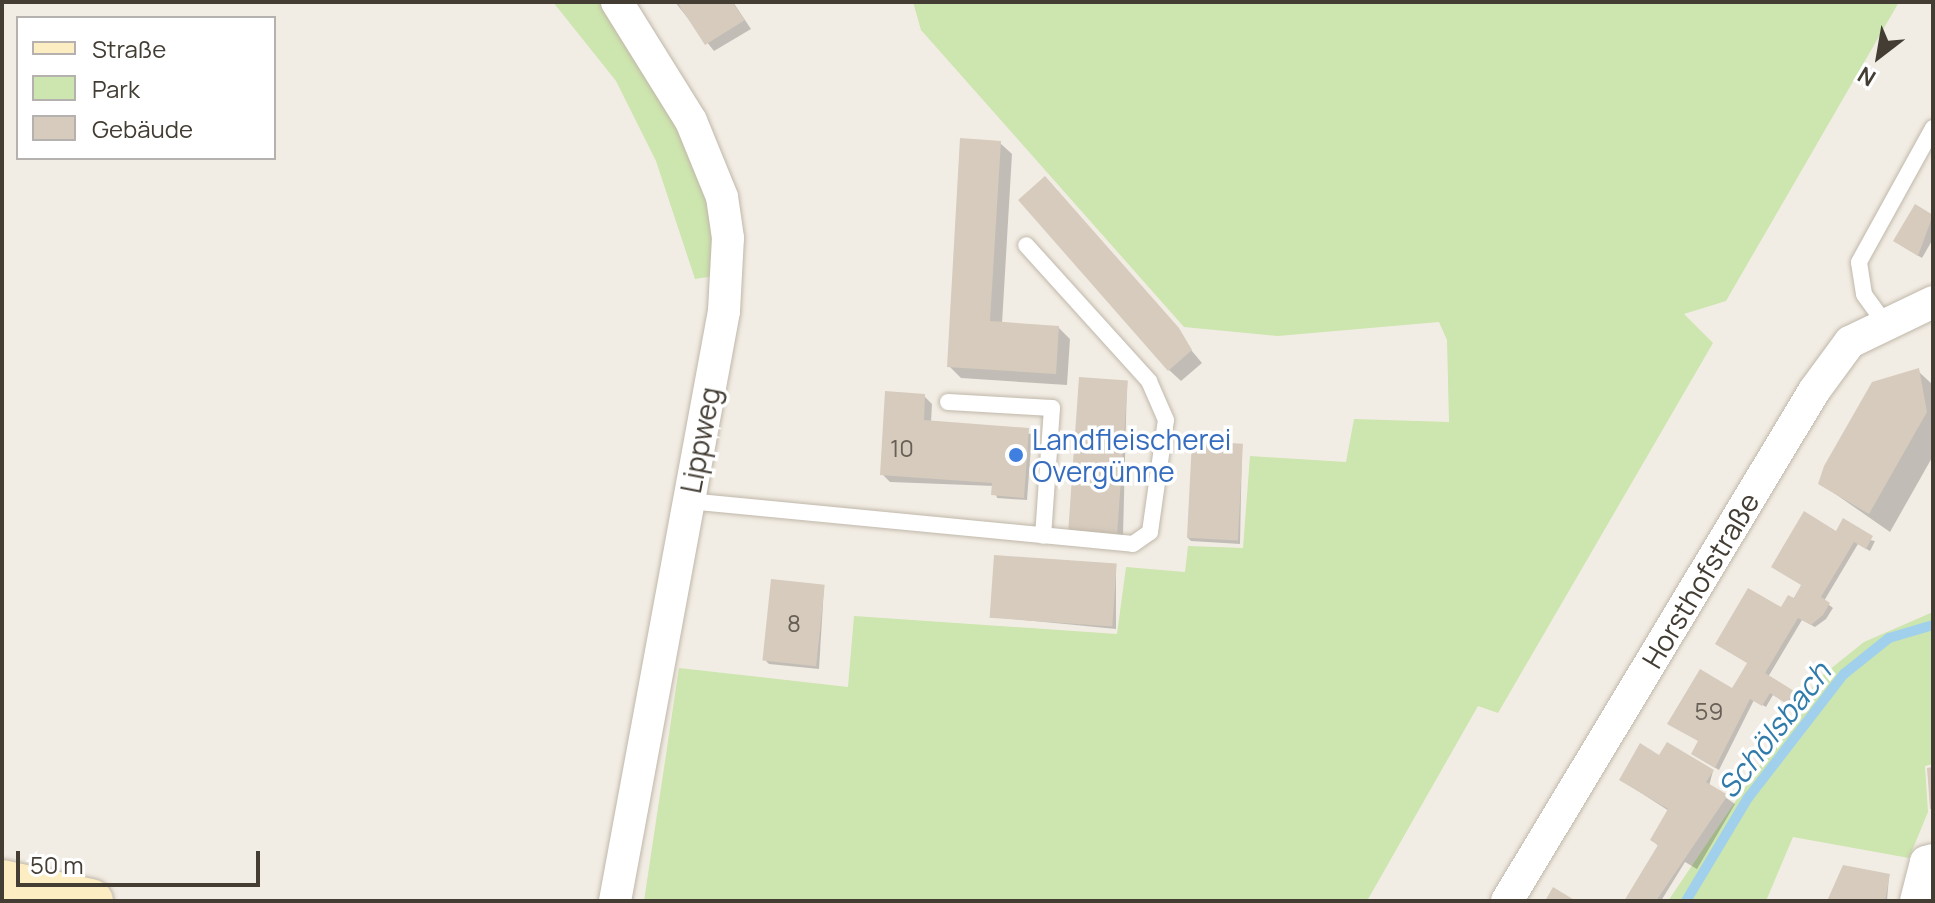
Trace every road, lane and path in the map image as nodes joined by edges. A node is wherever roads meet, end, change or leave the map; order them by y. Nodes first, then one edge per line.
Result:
1 (617, 2) edge
2 (1933, 128) edge
3 (1026, 245) dead end
4 (1933, 302) edge
5 (1884, 322) junction
6 (948, 402) dead end
7 (688, 501) junction
8 (1043, 536) junction
9 (1933, 860) edge
10 (2, 882) edge
11 (91, 901) edge
12 (615, 901) edge
13 (1507, 901) edge
14 (1916, 901) edge

1 - 7 street, Lippweg
2 - 5 lane
3 - 8 lane
4 - 5 street, Horsthofstraße
5 - 13 street, Horsthofstraße
6 - 8 lane
7 - 8 lane
7 - 12 street, Lippweg
9 - 14 street
10 - 11 main road

